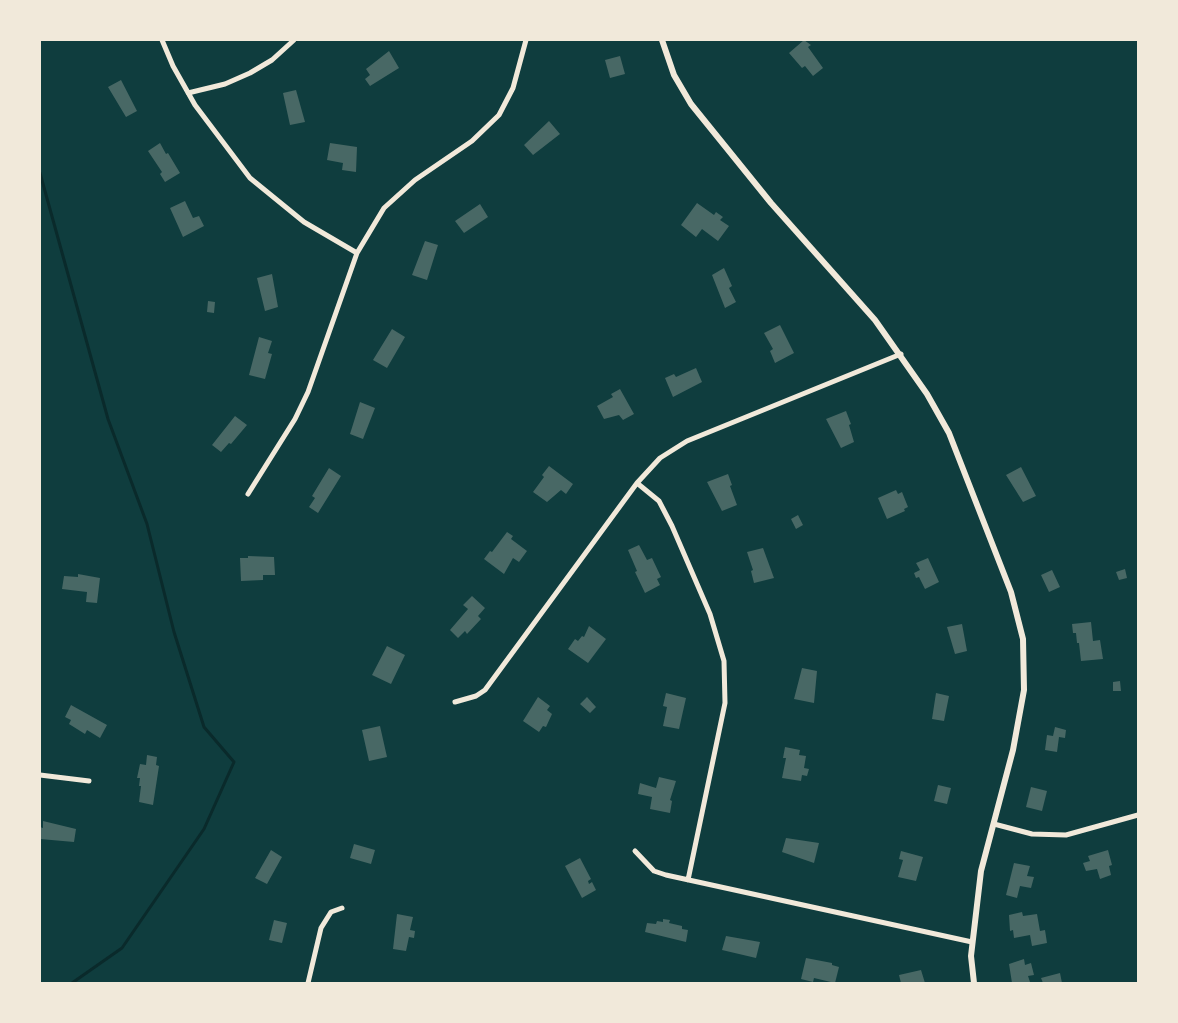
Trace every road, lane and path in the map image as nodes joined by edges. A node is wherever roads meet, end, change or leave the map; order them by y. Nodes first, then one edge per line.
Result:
1 (162, 40) edge
2 (294, 40) edge
3 (526, 40) edge
4 (662, 40) edge
5 (188, 93) junction
6 (356, 253) junction
7 (901, 354) junction
8 (637, 483) junction
9 (248, 494) dead end
10 (455, 702) dead end
11 (40, 775) edge
12 (89, 781) dead end
13 (1138, 815) edge
14 (994, 824) junction
15 (635, 851) dead end
16 (688, 880) junction
17 (342, 908) dead end
18 (972, 942) junction
19 (308, 983) edge
20 (974, 983) edge

1 - 5 street
2 - 5 street
3 - 6 street
4 - 7 street
5 - 6 street
6 - 9 street
7 - 8 street
7 - 14 street
8 - 10 street
8 - 16 street
11 - 12 street
13 - 14 street
14 - 18 street
15 - 16 street
16 - 18 street
17 - 19 street
18 - 20 street

